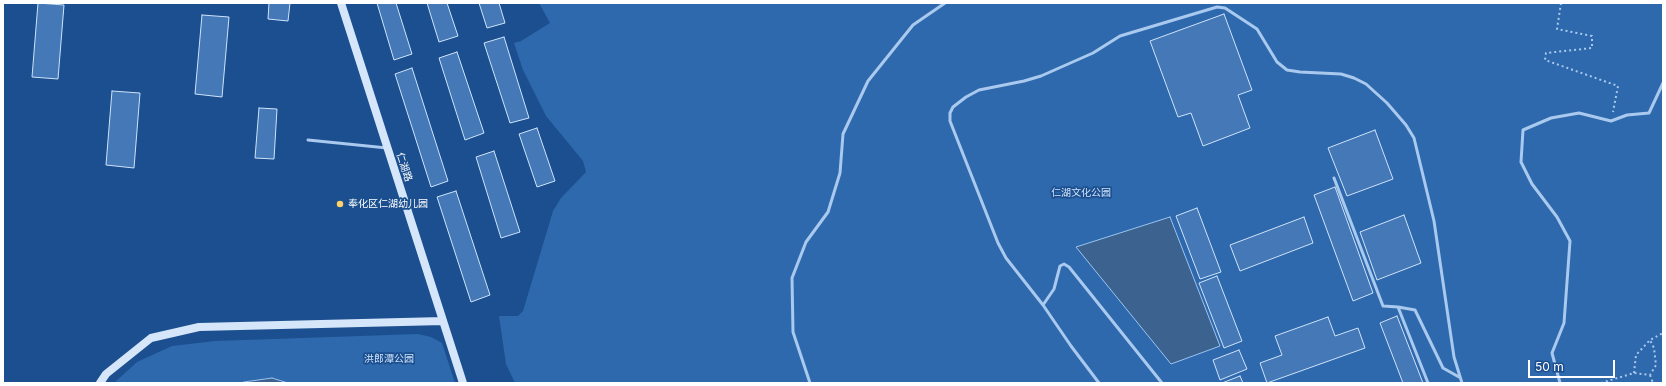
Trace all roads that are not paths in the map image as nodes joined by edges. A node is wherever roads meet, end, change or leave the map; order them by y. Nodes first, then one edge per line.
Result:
1 (341, 3) edge
2 (945, 3) edge
3 (1663, 84) edge
4 (308, 140) dead end
5 (388, 148) junction
6 (1334, 178) dead end
7 (1043, 305) junction
8 (1398, 307) junction
9 (443, 321) junction
10 (1459, 377) junction
11 (100, 383) edge
12 (463, 383) edge
13 (810, 383) edge
14 (1099, 383) edge
15 (1162, 383) edge
16 (1428, 383) edge
17 (1462, 383) edge
18 (1560, 383) edge

1 - 5 street, 仁湖路
2 - 13 lane
3 - 18 lane
4 - 5 lane
5 - 9 street, 仁湖路
6 - 8 lane
7 - 10 lane
7 - 14 lane
7 - 15 lane
8 - 10 lane
8 - 16 lane
9 - 11 street
9 - 12 street, 仁湖路
10 - 17 lane

